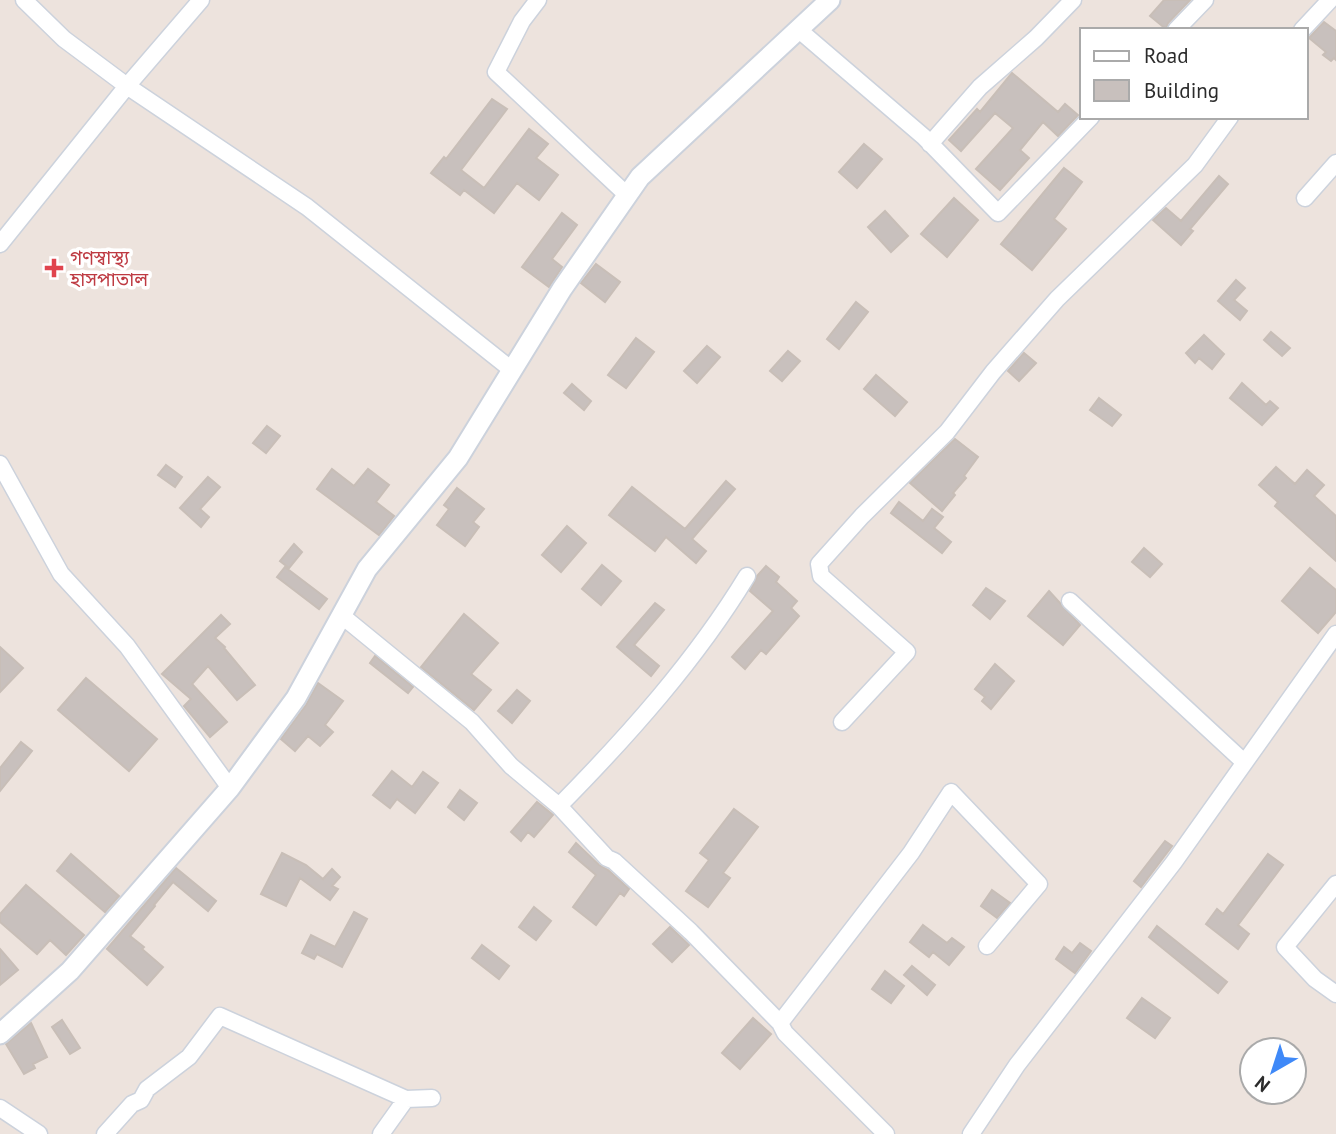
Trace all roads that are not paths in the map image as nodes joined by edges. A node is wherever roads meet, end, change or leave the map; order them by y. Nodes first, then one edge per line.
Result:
1 (24, 0) edge
2 (201, 0) edge
3 (538, 0) edge
4 (830, 0) edge
5 (1073, 0) edge
6 (1205, 0) edge
7 (1330, 0) edge
8 (1178, 28) edge
9 (1304, 28) edge
10 (799, 30) junction
11 (127, 86) junction
12 (1089, 119) edge
13 (1229, 119) edge
14 (930, 144) junction
15 (1336, 163) edge
16 (627, 195) junction
17 (1305, 198) dead end
18 (0, 244) edge
19 (512, 370) junction
20 (0, 464) edge
21 (747, 576) dead end
22 (1070, 601) dead end
23 (341, 615) junction
24 (1336, 635) edge
25 (842, 722) dead end
26 (1244, 762) junction
27 (230, 788) junction
28 (559, 806) junction
29 (1336, 884) edge
30 (987, 946) dead end
31 (1336, 994) edge
32 (780, 1023) junction
33 (0, 1034) edge
34 (432, 1098) dead end
35 (406, 1099) junction
36 (0, 1108) edge
37 (39, 1134) edge
38 (105, 1134) edge
39 (381, 1134) edge
40 (886, 1134) edge
41 (971, 1134) edge

1 - 11 street
2 - 11 street
3 - 16 street
4 - 10 street
5 - 14 street
6 - 8 street
7 - 9 street
10 - 14 street
10 - 16 street
11 - 18 street
11 - 19 street
12 - 14 street
13 - 25 street
15 - 17 street
16 - 19 street
19 - 23 street
20 - 27 street
21 - 28 street
22 - 26 street
23 - 27 street
23 - 28 street
24 - 26 street
26 - 41 street
27 - 33 street
28 - 32 street
29 - 31 street
30 - 32 street
32 - 40 street
34 - 35 street
35 - 38 street
35 - 39 street
36 - 37 street

